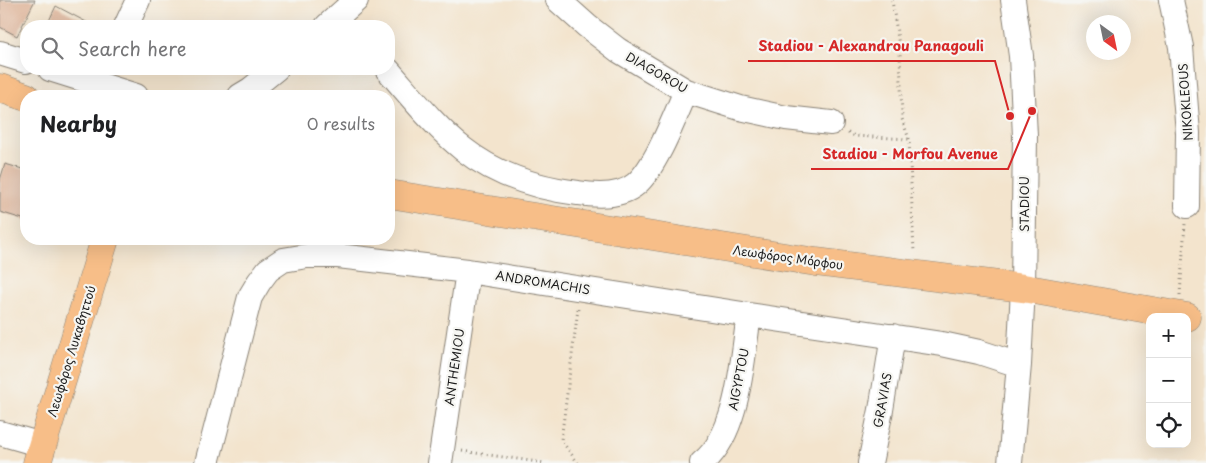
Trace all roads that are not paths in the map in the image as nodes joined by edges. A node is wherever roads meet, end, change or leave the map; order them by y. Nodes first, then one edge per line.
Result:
1 (138, 0) edge
2 (558, 0) edge
3 (1012, 0) edge
4 (1171, 0) edge
5 (129, 20) edge
6 (0, 53) edge
7 (20, 59) edge
8 (269, 75) edge
9 (392, 75) edge
10 (102, 76) edge
11 (0, 88) edge
12 (126, 90) edge
13 (250, 90) edge
14 (686, 91) junction
15 (20, 95) edge
16 (831, 123) road end
17 (395, 195) edge
18 (1186, 206) road end
19 (103, 245) edge
20 (468, 271) junction
21 (1023, 288) junction
22 (1167, 313) edge
23 (749, 315) junction
24 (1191, 317) edge
25 (1206, 320) edge
26 (893, 336) junction
27 (1019, 365) junction
28 (0, 434) edge
29 (40, 454) edge
30 (441, 455) edge
31 (206, 463) edge
32 (702, 463) edge
33 (870, 463) edge
34 (1010, 463) edge

1 - 5 street
2 - 14 street, DIAGOROU
3 - 21 street, STADIOU
4 - 18 street, NIKOKLEOUS
6 - 7 street
8 - 13 street
9 - 14 street
10 - 12 street
11 - 15 main road
14 - 16 street, DIAGOROU
17 - 21 main road, Λεωφόρος Μόρφου
19 - 29 main road, Λεωφόρος Λυκαβηττού
20 - 23 street, ANDROMACHIS
20 - 30 street, ANTHEMIOU
20 - 31 street, ANDROMACHIS
21 - 22 main road, Λεωφόρος Μόρφου
21 - 27 street
23 - 26 street, ANDROMACHIS
23 - 32 street, AIGYPTOU
24 - 25 main road, Λεωφόρος Μόρφου
26 - 27 street, ANDROMACHIS
26 - 33 street, GRAVIAS
27 - 34 street
28 - 29 street

